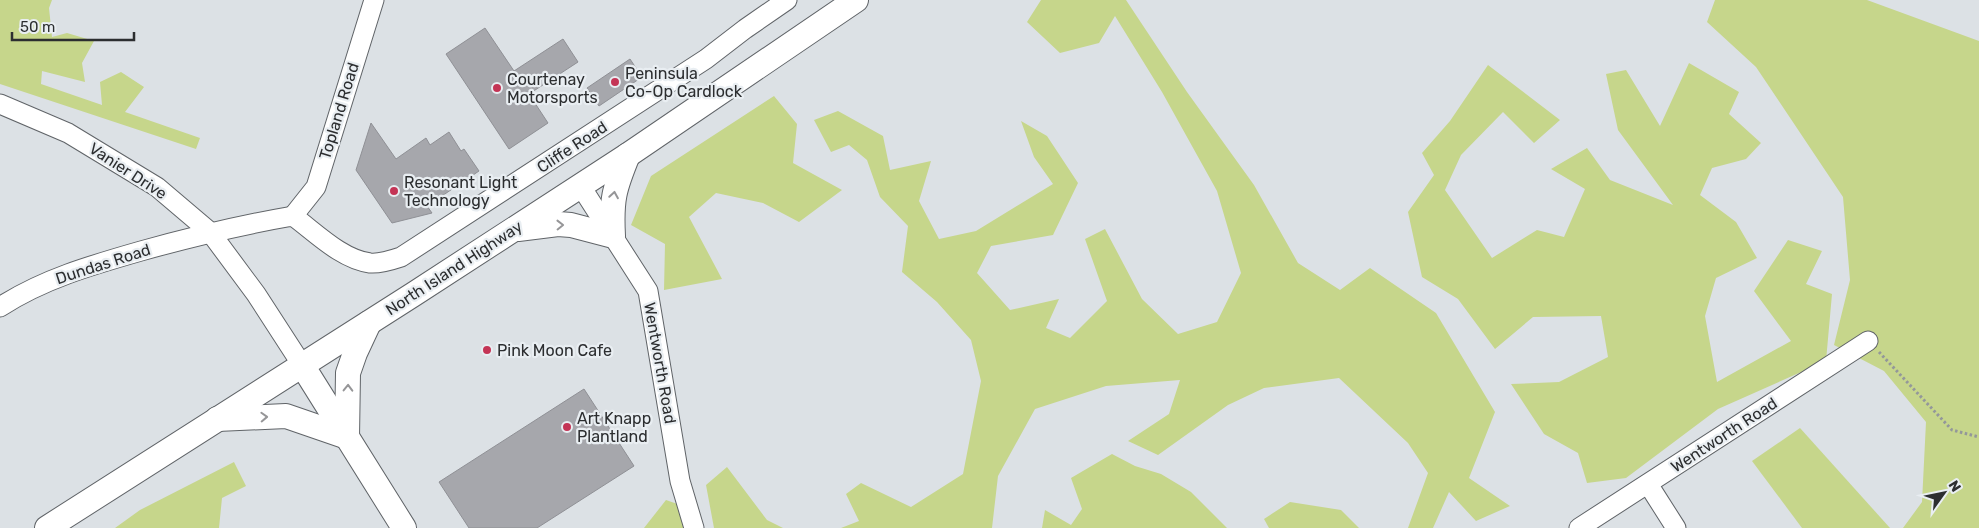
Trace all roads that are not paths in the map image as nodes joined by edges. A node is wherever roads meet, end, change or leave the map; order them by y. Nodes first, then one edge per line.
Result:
1 (374, 0) edge
2 (787, 0) edge
3 (856, 0) edge
4 (0, 104) edge
5 (628, 156) junction
6 (580, 185) junction
7 (292, 216) junction
8 (512, 230) junction
9 (210, 232) junction
10 (613, 236) junction
11 (0, 307) edge
12 (369, 323) junction
13 (1868, 341) road end
14 (302, 365) junction
15 (216, 419) junction
16 (347, 437) junction
17 (1648, 484) junction
18 (47, 528) edge
19 (404, 528) edge
20 (694, 528) edge
21 (1578, 528) edge
22 (1676, 528) edge

1 - 7 street, Topland Road
2 - 7 street, Cliffe Road
3 - 5 main road, North Island Highway
4 - 9 street, Vanier Drive
5 - 6 main road, North Island Highway
10 -> 5 main road
6 - 8 main road, North Island Highway
6 - 10 street, Wentworth Road
7 - 9 street
8 -> 10 main road
8 - 12 main road, North Island Highway
9 - 11 street, Dundas Road
9 - 14 street, Vanier Drive
10 - 20 street, Wentworth Road
12 - 14 main road, North Island Highway
16 -> 12 main road
13 - 17 street, Wentworth Road
14 - 15 main road, North Island Highway
14 - 16 main road
15 -> 16 main road
15 - 18 main road, North Island Highway
16 - 19 main road
17 - 21 street, Wentworth Road
17 - 22 street

